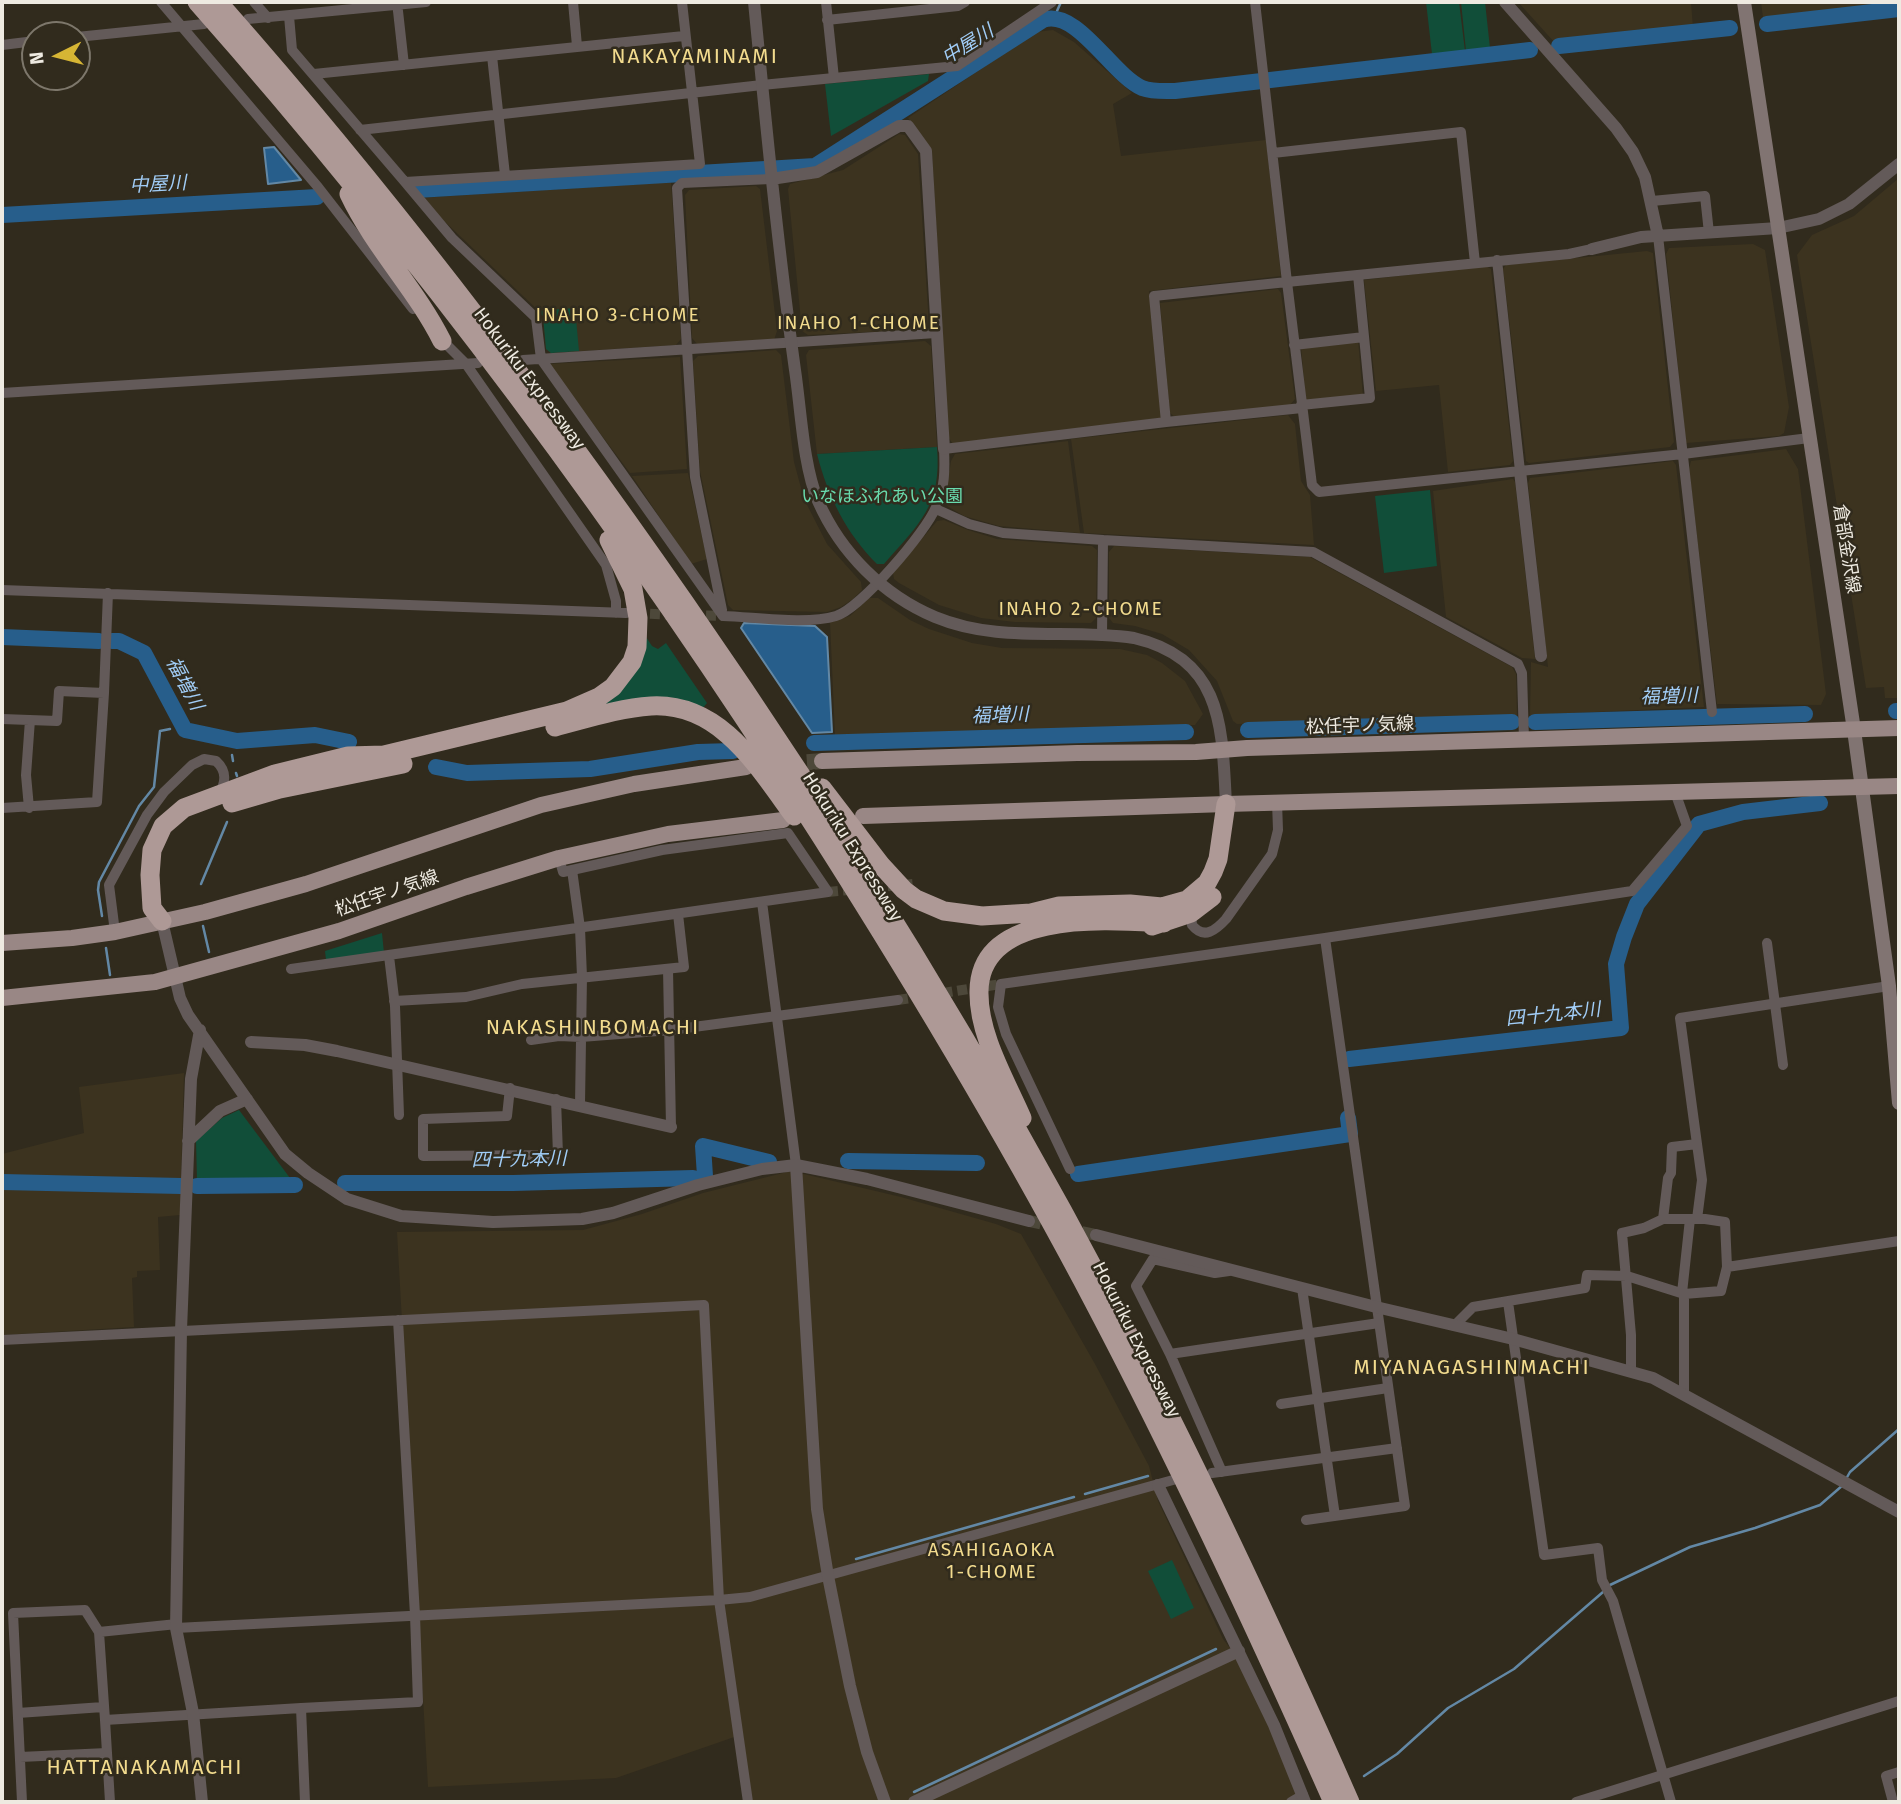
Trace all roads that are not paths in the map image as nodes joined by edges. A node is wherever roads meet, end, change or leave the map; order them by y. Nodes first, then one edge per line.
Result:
1 (162, 2) edge
2 (197, 2) edge
3 (218, 2) edge
4 (254, 2) edge
5 (426, 2) edge
6 (573, 2) edge
7 (682, 2) edge
8 (754, 2) edge
9 (826, 2) edge
10 (965, 2) edge
11 (1052, 2) edge
12 (1255, 2) edge
13 (1504, 2) edge
14 (1744, 2) edge
15 (398, 3) edge
16 (289, 16) junction
17 (268, 18) junction
18 (248, 19) dead end
19 (827, 20) junction
20 (204, 24) dead end
21 (183, 27) junction
22 (91, 36) edge
23 (684, 36) junction
24 (21, 43) edge
25 (2, 45) edge
26 (577, 47) junction
27 (492, 56) junction
28 (404, 65) junction
29 (314, 74) junction
30 (834, 78) junction
31 (762, 85) junction
32 (692, 94) junction
33 (498, 114) junction
34 (360, 130) junction
35 (1273, 153) junction
36 (333, 162) junction
37 (1899, 164) edge
38 (505, 175) junction
39 (771, 176) junction
40 (405, 182) junction
41 (1652, 201) junction
42 (1777, 228) junction
43 (1709, 233) junction
44 (1658, 236) junction
45 (1592, 249) joint
46 (1497, 260) junction
47 (1475, 263) junction
48 (1358, 275) junction
49 (1287, 282) junction
50 (457, 317) junction
51 (936, 333) junction
52 (1364, 337) junction
53 (442, 341) junction
54 (791, 343) junction
55 (1294, 345) junction
56 (687, 350) junction
57 (541, 359) junction
58 (523, 360) dead end
59 (478, 363) dead end
60 (466, 364) junction
61 (2, 393) edge
62 (1301, 406) junction
63 (1166, 422) junction
64 (1809, 438) junction
65 (944, 449) junction
66 (1683, 454) junction
67 (1520, 471) junction
68 (936, 509) junction
69 (1103, 540) junction
70 (877, 582) junction
71 (2, 590) edge
72 (108, 593) junction
73 (723, 616) junction
74 (1102, 636) junction
75 (1541, 656) dead end
76 (728, 665) junction
77 (104, 692) junction
78 (1712, 712) dead end
79 (2, 719) edge
80 (30, 720) junction
81 (1899, 728) edge
82 (1854, 730) junction
83 (1524, 740) junction
84 (1223, 750) junction
85 (386, 761) junction
86 (822, 761) tunnel mouth
87 (746, 767) dead end
88 (1899, 786) edge
89 (1862, 788) junction
90 (1675, 792) junction
91 (248, 793) junction
92 (219, 794) junction
93 (1277, 802) junction
94 (1226, 804) junction
95 (2, 808) edge
96 (29, 808) junction
97 (863, 816) dead end
98 (783, 820) dead end
99 (559, 858) junction
100 (572, 870) junction
101 (762, 902) junction
102 (1191, 913) junction
103 (678, 914) junction
104 (1163, 915) junction
105 (162, 921) junction
106 (1031, 921) junction
107 (579, 928) junction
108 (114, 932) junction
109 (1325, 938) junction
110 (2, 943) edge
111 (1767, 943) dead end
112 (388, 956) junction
113 (902, 964) junction
114 (668, 969) junction
115 (291, 970) dead end
116 (175, 977) junction
117 (582, 977) junction
118 (1894, 985) edge
119 (2, 998) edge
120 (898, 1000) tunnel mouth
121 (394, 1001) junction
122 (1775, 1004) junction
123 (778, 1017) junction
124 (200, 1030) junction
125 (671, 1030) junction
126 (581, 1037) junction
127 (531, 1040) dead end
128 (251, 1042) dead end
129 (397, 1063) junction
130 (1783, 1065) dead end
131 (510, 1088) junction
132 (247, 1099) junction
133 (556, 1099) junction
134 (1899, 1103) edge
135 (580, 1104) junction
136 (399, 1115) dead end
137 (671, 1127) joint
138 (188, 1141) junction
139 (1697, 1144) junction
140 (796, 1165) junction
141 (1070, 1168) dead end
142 (1663, 1219) junction
143 (1693, 1219) junction
144 (1029, 1221) tunnel mouth
145 (1096, 1235) tunnel mouth
146 (1899, 1241) edge
147 (1727, 1267) junction
148 (1235, 1271) junction
149 (1627, 1276) junction
150 (1302, 1288) junction
151 (1683, 1293) junction
152 (1109, 1298) junction
153 (1508, 1301) junction
154 (1376, 1307) junction
155 (398, 1320) junction
156 (1379, 1323) junction
157 (1454, 1326) junction
158 (181, 1331) junction
159 (1308, 1334) junction
160 (1513, 1339) junction
161 (2, 1340) edge
162 (1170, 1354) junction
163 (1631, 1372) junction
164 (1388, 1388) junction
165 (1684, 1395) junction
166 (1318, 1399) junction
167 (1281, 1404) dead end
168 (1397, 1448) junction
169 (1326, 1458) junction
170 (1172, 1480) dead end
171 (1158, 1485) junction
172 (1899, 1512) edge
173 (1335, 1516) junction
174 (1307, 1520) dead end
175 (828, 1576) junction
176 (719, 1600) junction
177 (415, 1615) junction
178 (176, 1626) junction
179 (99, 1632) junction
180 (1239, 1651) junction
181 (1899, 1701) edge
182 (103, 1707) junction
183 (301, 1708) junction
184 (18, 1713) junction
185 (193, 1713) junction
186 (105, 1720) junction
187 (107, 1753) junction
188 (20, 1756) junction
189 (1899, 1772) edge
190 (1663, 1775) junction
191 (1304, 1799) edge
192 (22, 1802) edge
193 (110, 1802) edge
194 (202, 1802) edge
195 (298, 1802) edge
196 (305, 1802) edge
197 (748, 1802) edge
198 (886, 1802) edge
199 (914, 1802) edge
200 (1291, 1802) edge
201 (1333, 1802) edge
202 (1350, 1802) edge
203 (1576, 1802) edge
204 (1671, 1802) edge
205 (1893, 1802) edge

1 - 21 street
2 - 36 highway, Hokuriku Expressway
3 - 76 highway, Hokuriku Expressway
4 - 17 street
5 - 15 street
6 - 26 street
7 - 23 street
8 - 31 street
9 - 19 street
10 - 19 street
11 - 30 street
12 - 35 street
13 - 41 street
14 - 42 main road, 倉部金沢線
15 - 16 street
15 - 28 street
16 - 17 street
16 - 29 street
17 - 18 street
19 - 30 street
20 - 21 street
21 - 22 street
21 - 53 street
23 - 26 street
23 - 32 street
24 - 25 street
26 - 27 street
27 - 28 street
27 - 33 street
28 - 29 street
29 - 34 street
30 - 31 street
31 - 32 street
31 - 39 street
32 - 33 street
32 - 38 street
33 - 34 street
33 - 38 street
34 - 40 street
35 - 47 street
35 - 49 street
36 - 50 highway, Hokuriku Expressway
36 - 53 highway
37 - 42 street
38 - 40 street
39 - 51 street
39 - 54 street
39 - 56 street
40 - 57 street
41 - 43 street
41 - 44 street
42 - 43 street
42 - 64 main road, 倉部金沢線
43 - 44 street
44 - 45 street
44 - 66 street
45 - 46 street
46 - 47 street
46 - 67 street
47 - 48 street
48 - 49 street
48 - 52 street
49 - 55 street
49 - 63 street
50 - 85 highway
50 - 113 highway, Hokuriku Expressway
51 - 54 street
51 - 65 street
52 - 55 street
52 - 62 street
53 - 60 street
54 - 56 street
54 - 70 street
55 - 62 street
56 - 57 street
56 - 73 street
57 - 58 street
57 - 73 street
59 - 60 street
60 - 61 street
60 - 72 street
62 - 63 street
62 - 67 street
63 - 65 street
64 - 66 street
64 - 82 main road, 倉部金沢線
65 - 68 street
66 - 67 street
66 - 78 street
67 - 75 street
68 - 69 street
68 - 70 street
69 - 74 street
69 - 83 street
70 - 73 street
70 - 74 street
71 - 72 street
72 - 77 street
74 - 84 street
76 - 106 highway
76 - 152 highway, Hokuriku Expressway
77 - 80 street
77 - 96 street
79 - 80 street
80 - 96 street
81 - 82 main road, 松任宇ノ気線
82 - 83 main road, 松任宇ノ気線
82 - 89 main road, 倉部金沢線
83 - 84 main road, 松任宇ノ気線
84 - 86 main road, 松任宇ノ気線
84 - 94 street
85 - 91 highway
85 - 113 highway
87 - 105 main road, 松任宇ノ気線
88 - 89 main road
89 - 90 main road
89 - 118 main road, 倉部金沢線
90 - 93 main road
90 - 109 street
91 - 92 highway
91 - 105 highway
92 - 105 highway
92 - 108 street
93 - 94 main road
93 - 102 street
94 - 97 main road
94 - 102 highway
94 - 104 highway
95 - 96 street
98 - 99 main road, 松任宇ノ気線
99 - 100 street
99 - 116 main road, 松任宇ノ気線
100 - 101 street
100 - 107 street
101 - 103 street
101 - 123 street
102 - 104 highway
103 - 107 street
103 - 114 street
104 - 106 highway
104 - 106 highway
105 - 108 main road, 松任宇ノ気線
105 - 116 street
106 - 152 highway
107 - 112 street
107 - 117 street
108 - 110 main road, 松任宇ノ気線
109 - 141 street
109 - 154 street
111 - 122 street
112 - 115 street
112 - 121 street
113 - 201 highway, Hokuriku Expressway
114 - 117 street
114 - 125 street
116 - 119 main road, 松任宇ノ気線
116 - 124 street
117 - 121 street
117 - 126 street
118 - 122 street
118 - 134 main road, 倉部金沢線
120 - 123 street
121 - 129 street
122 - 130 street
122 - 139 street
123 - 125 street
123 - 140 street
124 - 132 street
124 - 138 street
125 - 126 street
125 - 137 street
126 - 127 street
126 - 135 street
128 - 129 street
129 - 131 street
129 - 136 street
131 - 133 street
131 - 133 street
132 - 138 street
132 - 140 street
133 - 135 street
135 - 137 street
138 - 158 street
139 - 142 street
139 - 143 street
140 - 144 street
140 - 175 street
142 - 143 street
142 - 149 street
143 - 147 street
143 - 151 street
145 - 148 street
146 - 147 street
147 - 151 street
148 - 150 street
148 - 162 street
149 - 151 street
149 - 153 street
149 - 163 street
150 - 154 street
150 - 159 street
151 - 165 street
152 - 202 highway, Hokuriku Expressway
153 - 157 street
153 - 160 street
154 - 156 street
154 - 157 street
155 - 158 street
155 - 176 street
155 - 177 street
156 - 159 street
156 - 164 street
157 - 160 street
158 - 161 street
158 - 178 street
159 - 162 street
159 - 166 street
160 - 163 street
160 - 190 street
162 - 169 street
163 - 165 street
164 - 166 street
164 - 168 street
165 - 172 street
166 - 167 street
166 - 169 street
168 - 169 street
168 - 173 street
169 - 173 street
170 - 171 street
171 - 175 street
171 - 180 street
173 - 174 street
175 - 176 street
175 - 198 street
176 - 177 street
176 - 197 street
177 - 178 street
177 - 183 street
178 - 179 street
178 - 185 street
179 - 182 street
179 - 184 street
180 - 191 street
180 - 199 street
181 - 190 street
182 - 184 street
182 - 186 street
183 - 185 street
183 - 196 street
184 - 188 street
185 - 186 street
185 - 194 street
186 - 187 street
187 - 188 street
187 - 193 street
188 - 192 street
189 - 205 street
190 - 203 street
190 - 204 street
191 - 200 street
195 - 196 street

